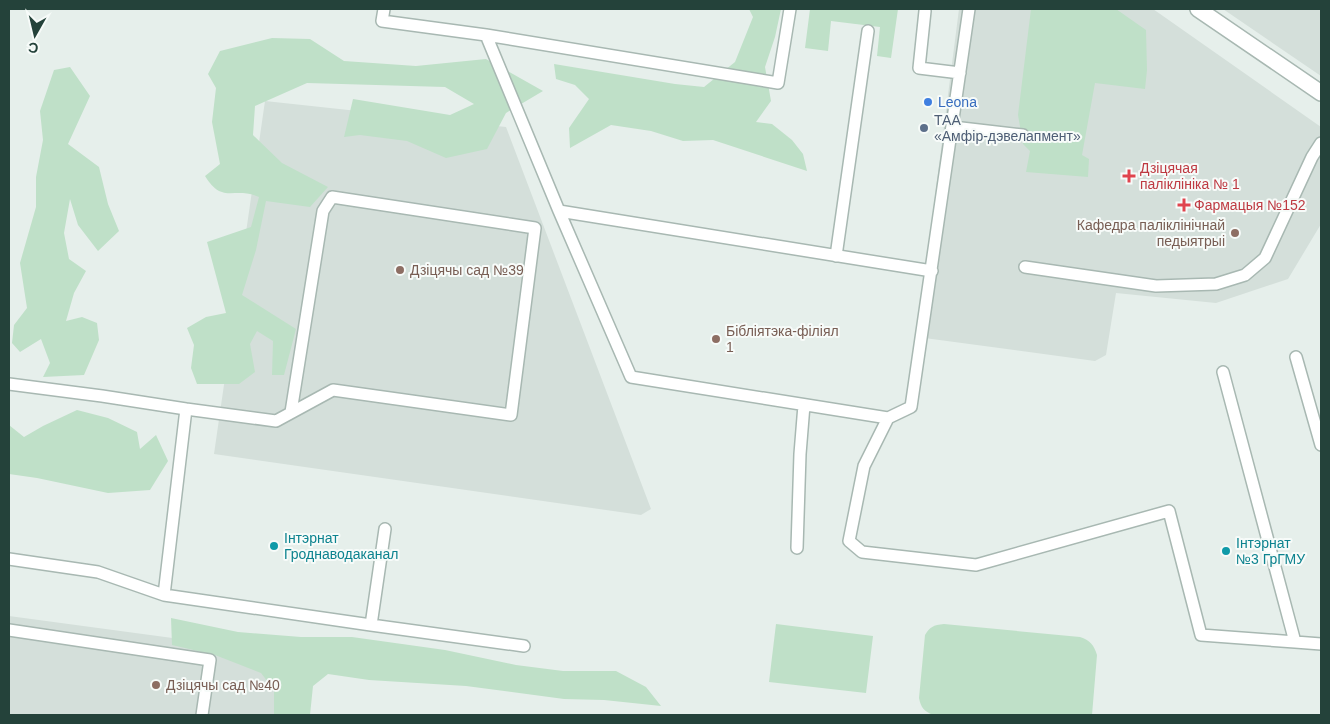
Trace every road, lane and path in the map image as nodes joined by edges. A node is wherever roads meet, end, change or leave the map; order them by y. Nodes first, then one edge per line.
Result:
1 (384, 9) edge
2 (790, 9) edge
3 (969, 9) edge
4 (1198, 9) edge
5 (925, 11) dead end
6 (868, 31) dead end
7 (486, 35) junction
8 (960, 73) junction
9 (1321, 93) edge
10 (953, 126) junction
11 (1023, 135) dead end
12 (1321, 143) edge
13 (559, 211) junction
14 (836, 256) junction
15 (1025, 267) dead end
16 (932, 271) junction
17 (1296, 357) dead end
18 (1223, 372) dead end
19 (9, 384) edge
20 (804, 405) junction
21 (186, 409) junction
22 (292, 412) junction
23 (888, 418) junction
24 (1321, 445) edge
25 (385, 529) dead end
26 (797, 548) dead end
27 (9, 559) edge
28 (164, 596) junction
29 (372, 625) junction
30 (9, 630) edge
31 (1295, 642) junction
32 (1321, 644) edge
33 (524, 646) dead end
34 (202, 715) edge

1 - 7 lane
2 - 7 lane
3 - 8 lane
4 - 9 street
5 - 8 lane
6 - 14 lane
7 - 13 lane
8 - 10 lane
10 - 11 lane
10 - 16 lane
12 - 15 lane
13 - 14 lane
13 - 20 lane
14 - 16 lane
16 - 23 lane
17 - 24 lane
18 - 31 lane
19 - 21 lane
20 - 23 lane
20 - 26 lane
21 - 22 lane
21 - 28 lane
22 - 22 lane
23 - 31 lane
25 - 29 lane
27 - 28 lane
28 - 29 lane
29 - 33 lane
30 - 34 lane
31 - 32 lane

